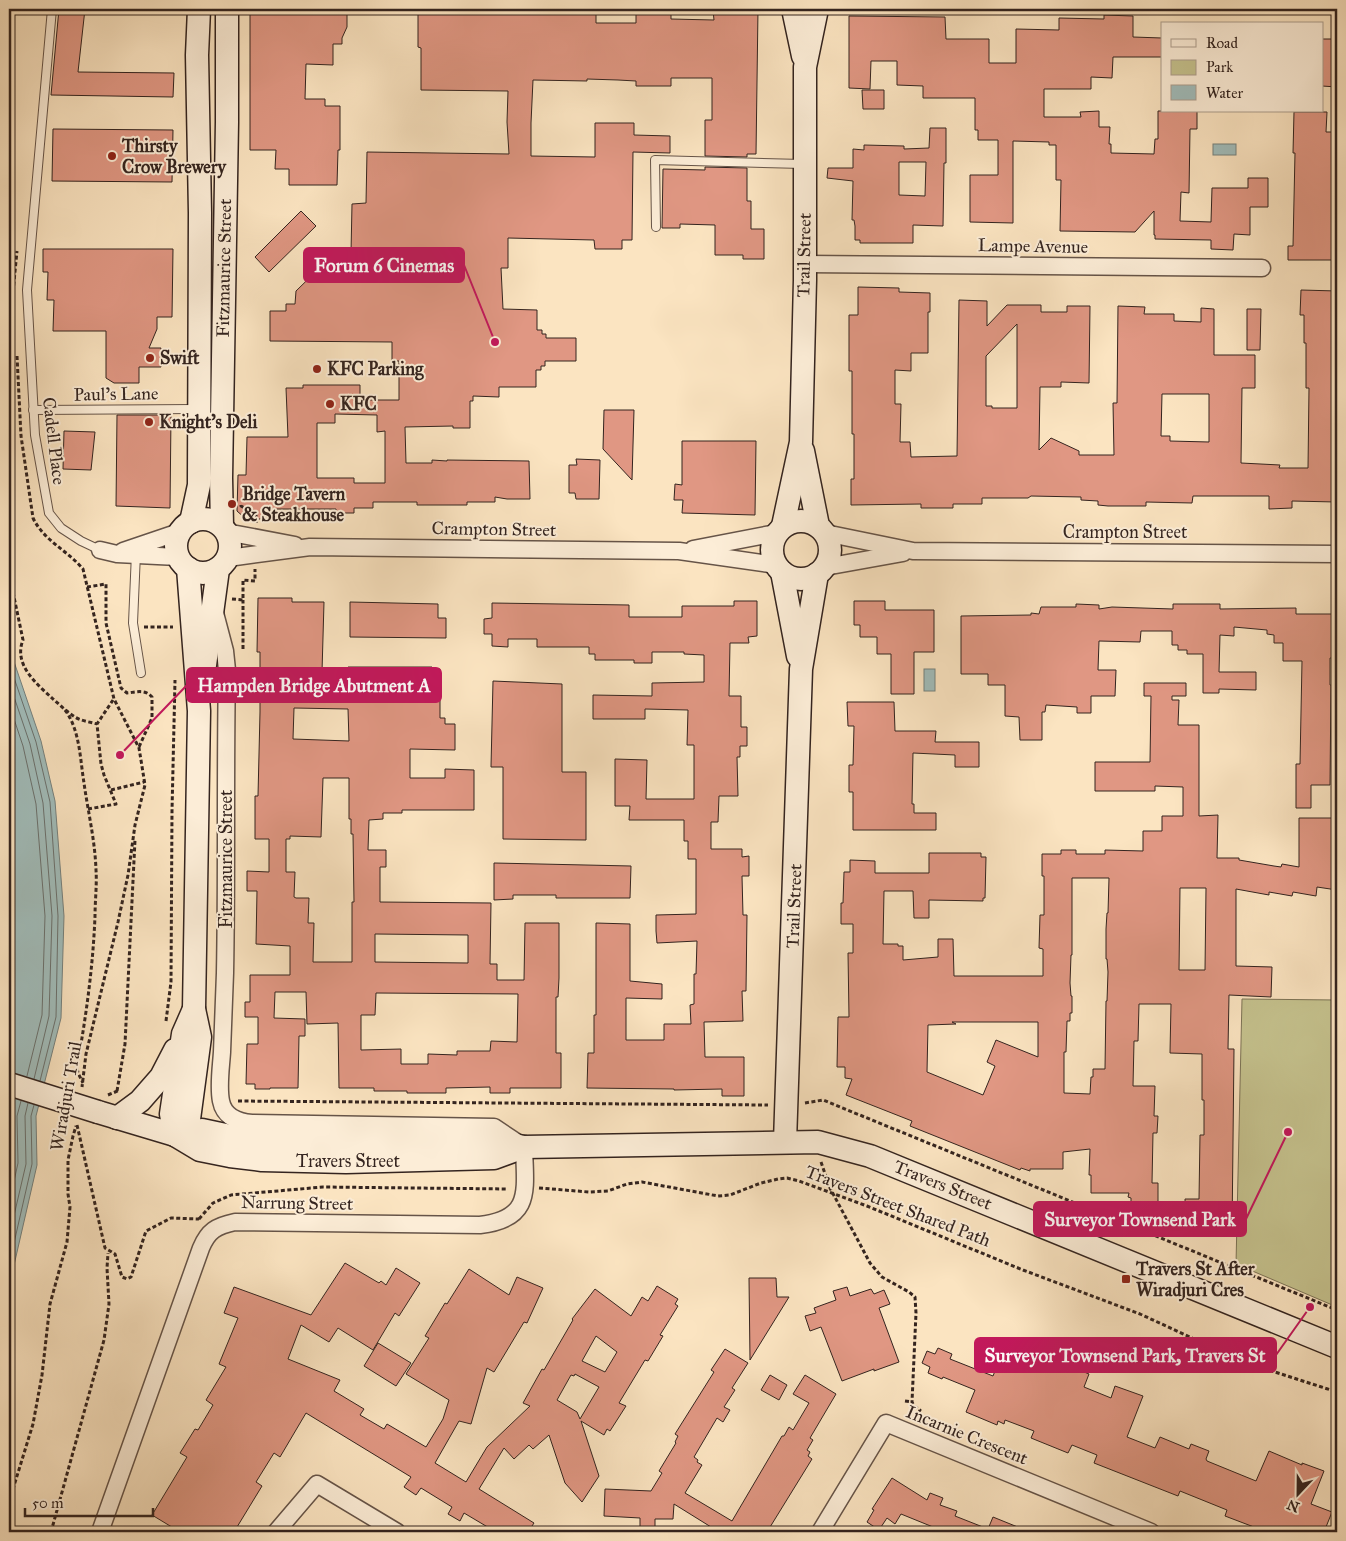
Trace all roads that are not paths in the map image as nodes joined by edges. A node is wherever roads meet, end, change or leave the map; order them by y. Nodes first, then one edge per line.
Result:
1 (52, 9) edge
2 (199, 9) edge
3 (227, 9) edge
4 (793, 9) edge
5 (817, 9) edge
6 (805, 67) junction
7 (805, 164) junction
8 (200, 212) junction
9 (225, 213) junction
10 (656, 227) dead end
11 (805, 264) junction
12 (1262, 268) dead end
13 (199, 409) junction
14 (33, 410) junction
15 (801, 442) junction
16 (185, 527) junction
17 (224, 529) junction
18 (780, 529) junction
19 (822, 530) junction
20 (310, 548) junction
21 (100, 550) joint
22 (136, 551) junction
23 (679, 551) junction
24 (912, 551) junction
25 (1337, 554) edge
26 (183, 563) junction
27 (223, 564) junction
28 (779, 568) junction
29 (821, 570) junction
30 (213, 608) junction
31 (800, 670) junction
32 (141, 672) dead end
33 (199, 711) junction
34 (194, 1009) junction
35 (183, 1034) junction
36 (9, 1084) edge
37 (108, 1109) junction
38 (224, 1110) joint
39 (175, 1135) junction
40 (785, 1142) junction
41 (524, 1147) junction
42 (1337, 1348) edge
43 (1124, 1528) edge
44 (100, 1532) edge
45 (276, 1532) edge
46 (397, 1532) edge
47 (820, 1532) edge
48 (1151, 1532) edge

1 - 14 lane, Cadell Place
2 - 8 main road, Fitzmaurice Street
3 - 9 main road, Fitzmaurice Street
4 - 6 main road, Trail Street
5 - 6 main road, Trail Street
6 - 7 main road, Trail Street
7 - 10 lane
7 - 11 main road, Trail Street
8 - 9 main road
8 - 13 main road, Fitzmaurice Street
9 - 17 main road, Fitzmaurice Street
11 - 12 street, Lampe Avenue
11 - 15 main road, Trail Street
13 - 14 lane, Paul's Lane
13 - 16 main road, Fitzmaurice Street
14 - 21 lane, Cadell Place
15 - 18 main road, Trail Street
15 - 19 main road, Trail Street
16 - 17 main road
16 - 22 street
16 - 26 main road
17 - 20 street, Crampton Street
17 - 27 main road
18 - 19 main road
18 - 23 street, Crampton Street
18 - 28 main road
19 - 24 street, Crampton Street
19 - 29 main road
20 - 23 street, Crampton Street
20 - 27 street, Crampton Street
21 - 22 street
22 - 26 street
22 - 32 lane
23 - 28 street, Crampton Street
24 - 25 street, Crampton Street
24 - 29 street, Crampton Street
26 - 27 main road
26 - 33 main road, Fitzmaurice Street
27 - 30 main road, Fitzmaurice Street
28 - 29 main road
28 - 31 main road, Trail Street
29 - 31 main road, Trail Street
30 - 33 main road, Fitzmaurice Street
30 - 38 street, Fitzmaurice Street
31 - 40 main road, Trail Street
33 - 34 main road, Fitzmaurice Street
34 - 35 main road, Fitzmaurice Street
34 - 39 main road, Fitzmaurice Street
35 - 37 main road
35 - 39 main road, Fitzmaurice Street
36 - 37 main road, Travers Street, bridge
37 - 39 main road, Travers Street
38 - 41 street, Travers Street
39 - 41 main road, Travers Street
40 - 41 main road, Travers Street
40 - 42 main road, Travers Street
41 - 44 street, Narrung Street
43 - 47 street, Incarnie Crescent
43 - 48 street, Incarnie Crescent
45 - 46 street

